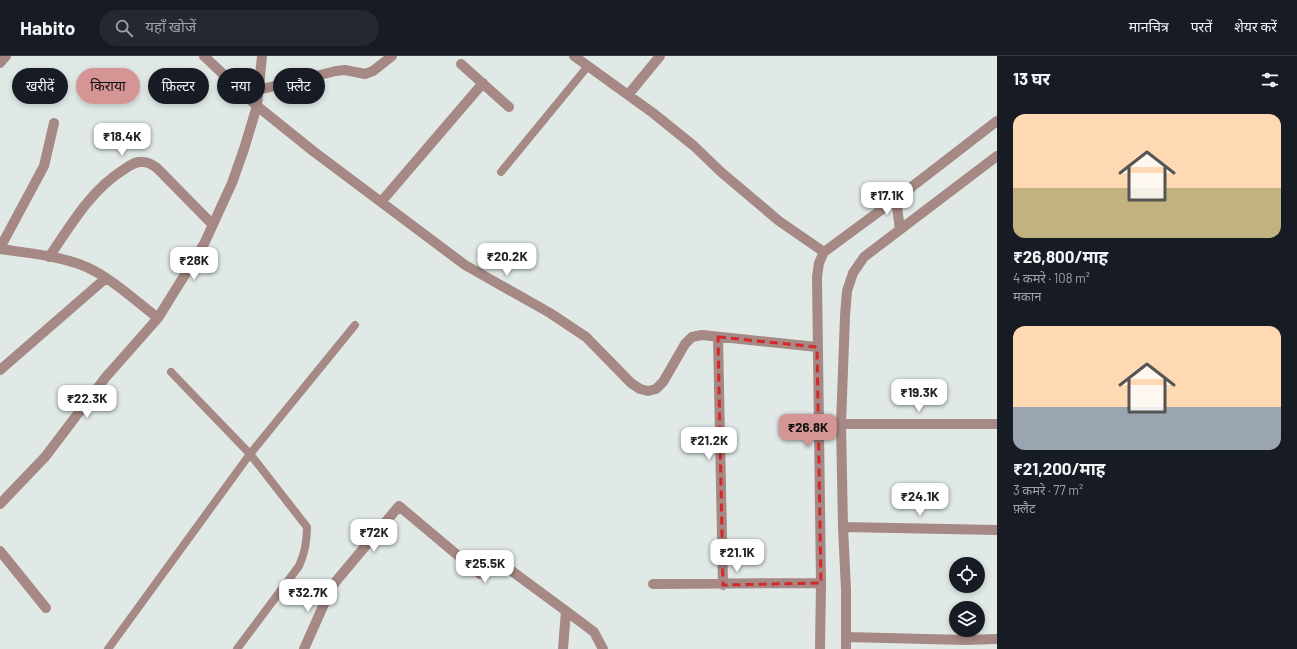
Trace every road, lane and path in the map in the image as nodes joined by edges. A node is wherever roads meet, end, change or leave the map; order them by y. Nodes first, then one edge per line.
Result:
1 (6, 56) edge
2 (204, 56) edge
3 (262, 56) edge
4 (392, 56) edge
5 (574, 56) edge
6 (660, 56) edge
7 (0, 63) edge
8 (461, 64) dead end
9 (588, 66) junction
10 (261, 68) edge
11 (483, 83) junction
12 (265, 88) edge
13 (628, 95) junction
14 (257, 106) junction
15 (509, 107) dead end
16 (997, 120) edge
17 (54, 123) dead end
18 (997, 156) edge
19 (501, 172) dead end
20 (896, 199) junction
21 (381, 202) junction
22 (213, 225) junction
23 (900, 230) junction
24 (0, 248) edge
25 (824, 252) junction
26 (49, 257) junction
27 (106, 278) junction
28 (158, 318) junction
29 (355, 325) dead end
30 (718, 336) junction
31 (817, 347) junction
32 (0, 370) edge
33 (171, 372) dead end
34 (841, 424) junction
35 (997, 424) edge
36 (250, 454) junction
37 (0, 504) edge
38 (843, 527) junction
39 (997, 530) edge
40 (0, 551) edge
41 (821, 583) junction
42 (653, 584) dead end
43 (723, 584) junction
44 (46, 608) dead end
45 (566, 611) junction
46 (846, 637) junction
47 (997, 638) edge
48 (966, 644) edge
49 (108, 649) edge
50 (237, 649) edge
51 (304, 649) edge
52 (563, 649) edge
53 (603, 649) edge
54 (820, 649) edge
55 (846, 649) edge

1 - 7 street
2 - 14 street
3 - 10 street
4 - 12 street
5 - 9 street
6 - 13 street
8 - 11 street
9 - 13 street
9 - 19 lane
11 - 15 street
11 - 21 street
13 - 25 street
14 - 21 street
14 - 22 street
16 - 20 street
17 - 24 street
18 - 23 street
20 - 23 street
20 - 25 street
21 - 30 street
22 - 26 street
22 - 28 street
23 - 34 street
24 - 26 street
25 - 31 street
26 - 27 street
27 - 28 street
27 - 32 street
28 - 37 street
29 - 36 lane
30 - 31 street
30 - 43 street
31 - 41 street
33 - 36 lane
34 - 35 street
34 - 38 street
36 - 49 lane
36 - 50 lane
38 - 39 street
38 - 46 street
40 - 44 street
41 - 43 street
41 - 54 street
42 - 43 street
45 - 51 street
45 - 52 street
45 - 53 street
46 - 48 street
46 - 55 street
47 - 48 street

